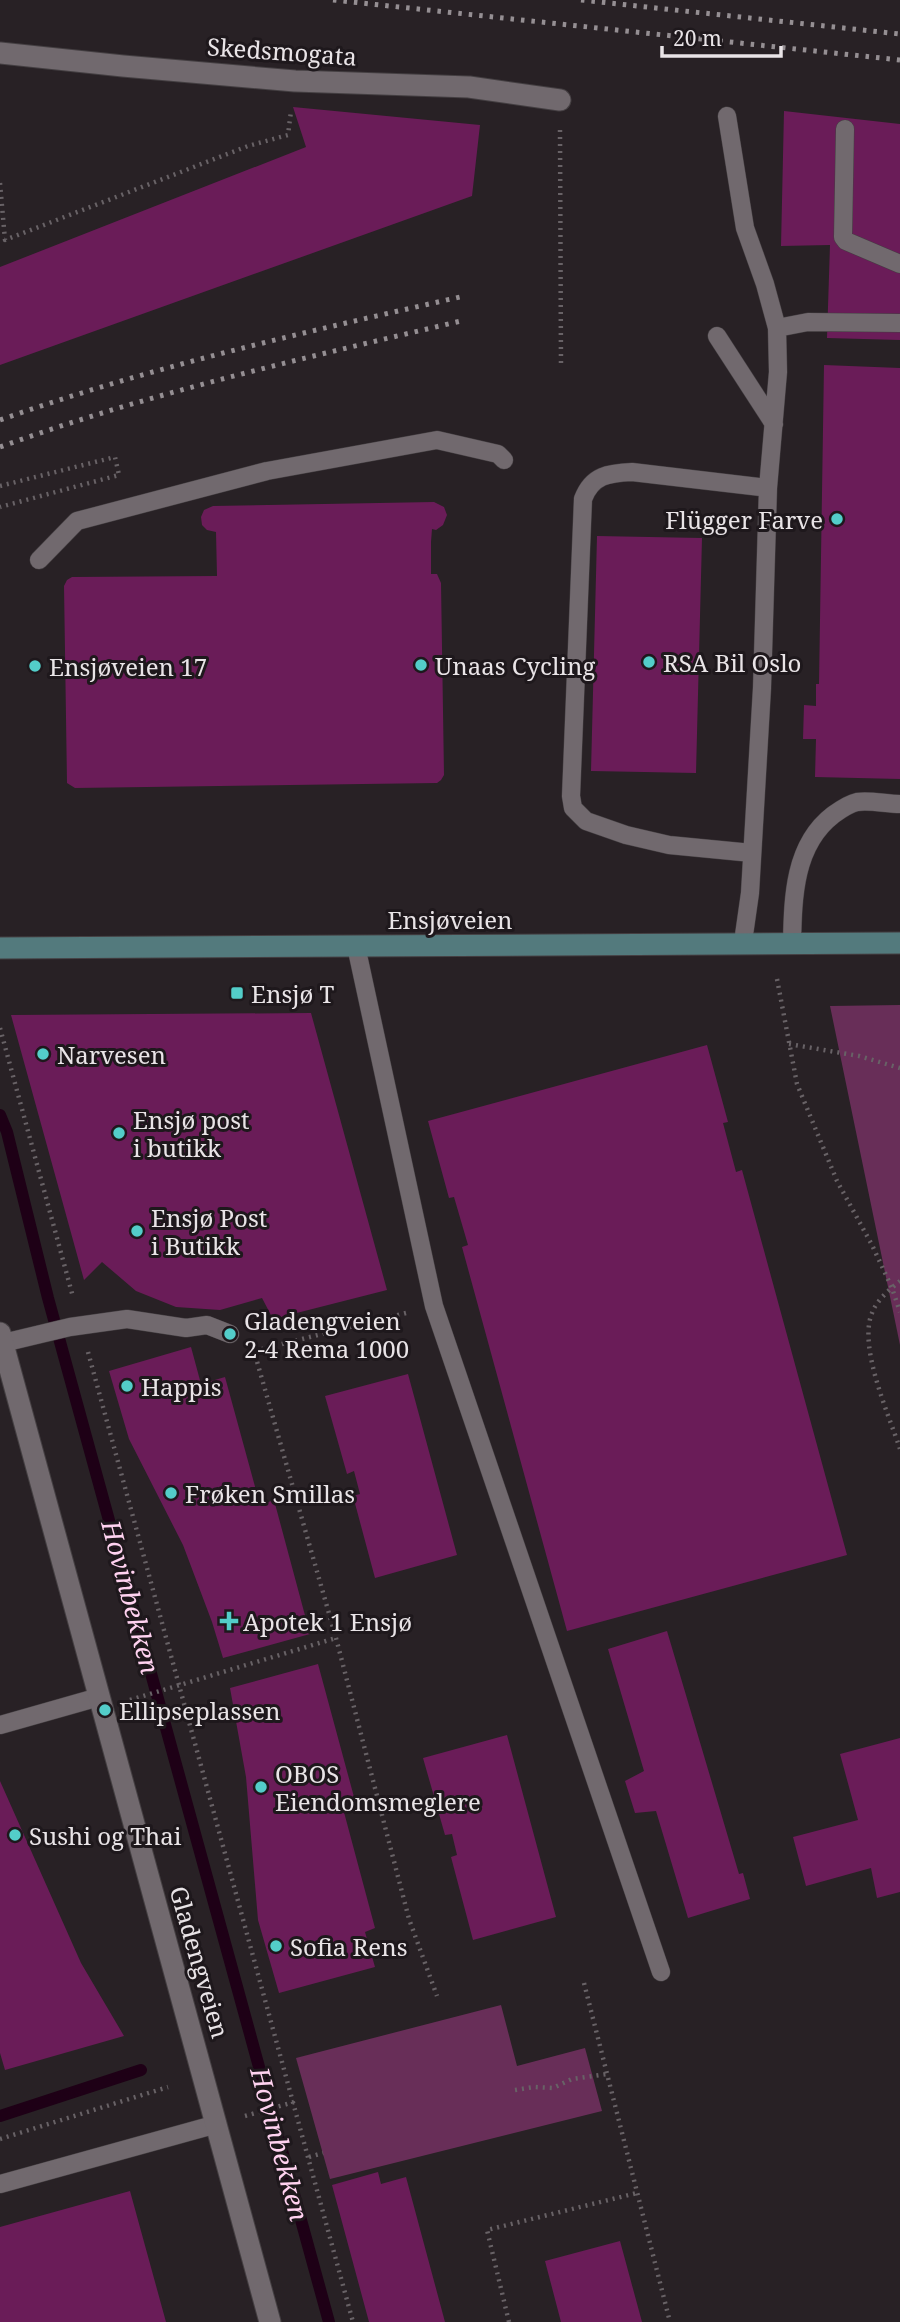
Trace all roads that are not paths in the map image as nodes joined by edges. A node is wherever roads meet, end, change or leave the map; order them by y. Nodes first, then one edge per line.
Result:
1 (0, 53) edge
2 (560, 100) road end
3 (727, 116) dead end
4 (845, 129) dead end
5 (900, 264) edge
6 (900, 323) edge
7 (777, 328) junction
8 (717, 336) dead end
9 (774, 424) junction
10 (504, 460) dead end
11 (768, 488) junction
12 (39, 560) dead end
13 (900, 804) edge
14 (752, 853) junction
15 (743, 942) junction
16 (792, 943) junction
17 (900, 943) edge
18 (356, 946) junction
19 (0, 948) edge
20 (230, 1334) dead end
21 (1, 1338) edge
22 (99, 1697) junction
23 (0, 1725) edge
24 (661, 1972) dead end
25 (217, 2124) junction
26 (0, 2184) edge
27 (270, 2322) edge

1 - 2 street, Skedsmogata
3 - 7 lane
4 - 5 lane
6 - 7 lane
7 - 9 lane
8 - 9 lane
9 - 11 lane
10 - 12 lane
11 - 14 lane
11 - 14 lane
13 - 16 lane
14 - 15 lane
15 - 16 main road, Ensjøveien
15 - 18 main road, Ensjøveien
16 - 17 main road, Ensjøveien
18 - 19 main road, Ensjøveien
18 - 24 lane
20 - 21 lane
21 - 22 street, Gladengveien
22 - 23 lane
22 - 25 street, Gladengveien
25 - 26 lane
25 - 27 street, Gladengveien

